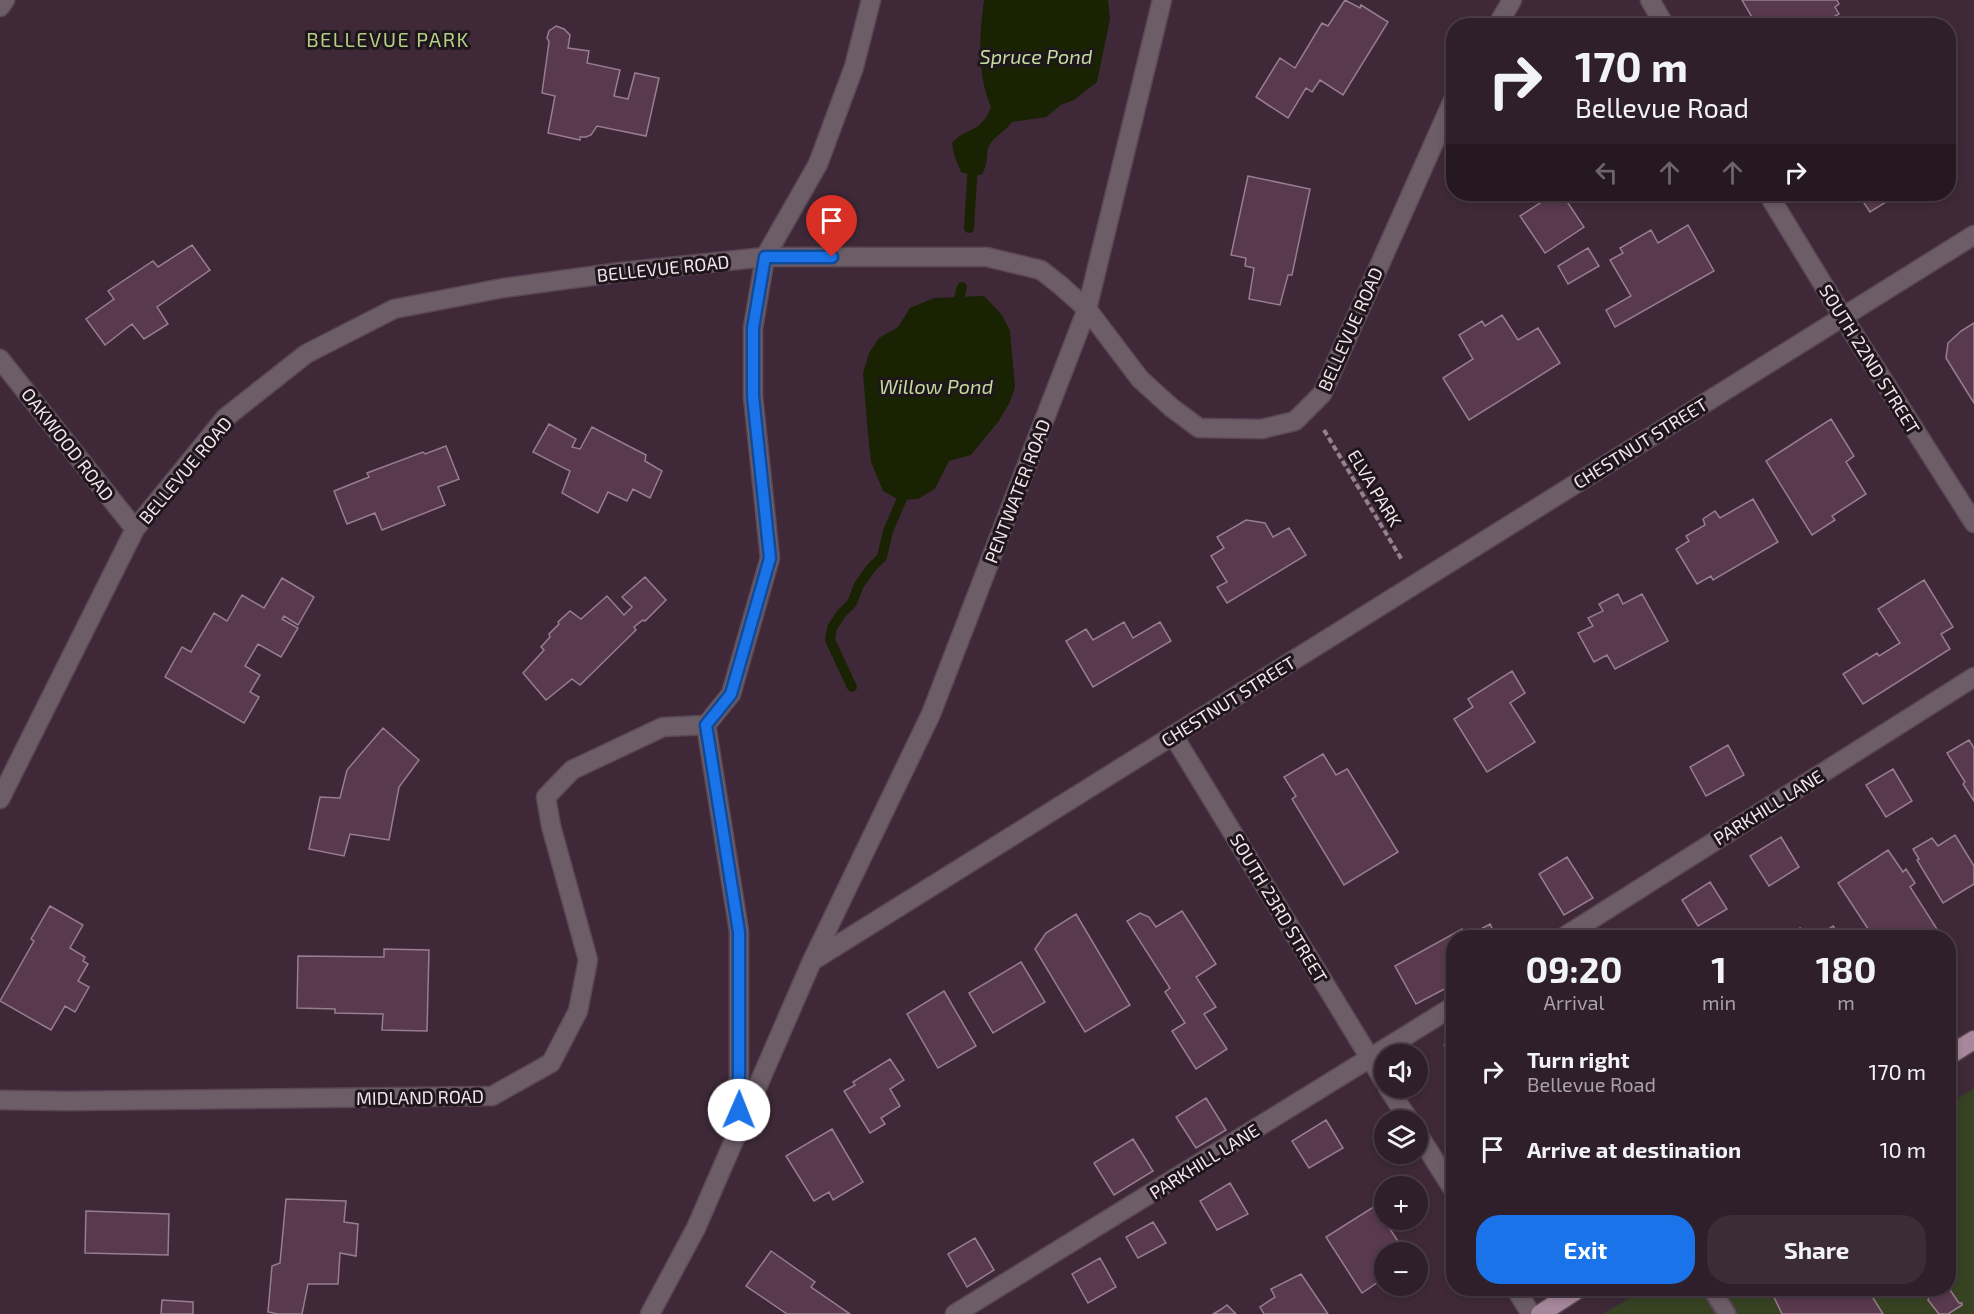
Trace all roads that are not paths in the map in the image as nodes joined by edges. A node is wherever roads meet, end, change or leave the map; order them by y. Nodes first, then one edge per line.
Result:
1 (5, 0) edge
2 (871, 0) edge
3 (1162, 0) edge
4 (1512, 0) edge
5 (1650, 0) edge
6 (0, 7) edge
7 (1502, 18) edge
8 (1660, 18) edge
9 (1446, 116) edge
10 (1772, 201) edge
11 (1974, 235) edge
12 (765, 257) junction
13 (1087, 309) junction
14 (1843, 317) junction
15 (0, 359) edge
16 (1974, 523) edge
17 (135, 530) junction
18 (1974, 677) edge
19 (706, 725) junction
20 (1173, 735) junction
21 (0, 799) edge
22 (1575, 930) edge
23 (812, 961) junction
24 (1446, 1011) edge
25 (1974, 1040) edge
26 (1956, 1051) edge
27 (1370, 1059) junction
28 (1374, 1065) edge
29 (0, 1100) edge
30 (739, 1131) junction
31 (1428, 1150) edge
32 (1446, 1178) edge
33 (1520, 1296) edge
34 (1568, 1296) edge
35 (1716, 1296) edge
36 (650, 1314) edge
37 (955, 1314) edge
38 (1532, 1314) edge
39 (1540, 1314) edge
40 (1728, 1314) edge

1 - 6 street
2 - 12 street
3 - 13 street, PENTWATER ROAD
4 - 7 street
5 - 8 street
9 - 13 street, BELLEVUE ROAD
10 - 14 street, SOUTH 22ND STREET
11 - 14 street, CHESTNUT STREET
12 - 13 street, BELLEVUE ROAD
12 - 17 street, BELLEVUE ROAD
12 - 19 street
13 - 23 street, PENTWATER ROAD
14 - 16 street, SOUTH 22ND STREET
14 - 20 street, CHESTNUT STREET
15 - 17 street, OAKWOOD ROAD
17 - 21 street, BELLEVUE ROAD
18 - 22 street, PARKHILL LANE
19 - 29 street, MIDLAND ROAD
19 - 30 street
20 - 23 street, CHESTNUT STREET
20 - 27 street, SOUTH 23RD STREET
23 - 30 street
24 - 27 street, PARKHILL LANE
25 - 26 main road
27 - 28 street, SOUTH 23RD STREET
27 - 37 street, PARKHILL LANE
30 - 36 street
31 - 32 street
33 - 38 street
34 - 39 main road
35 - 40 lane

